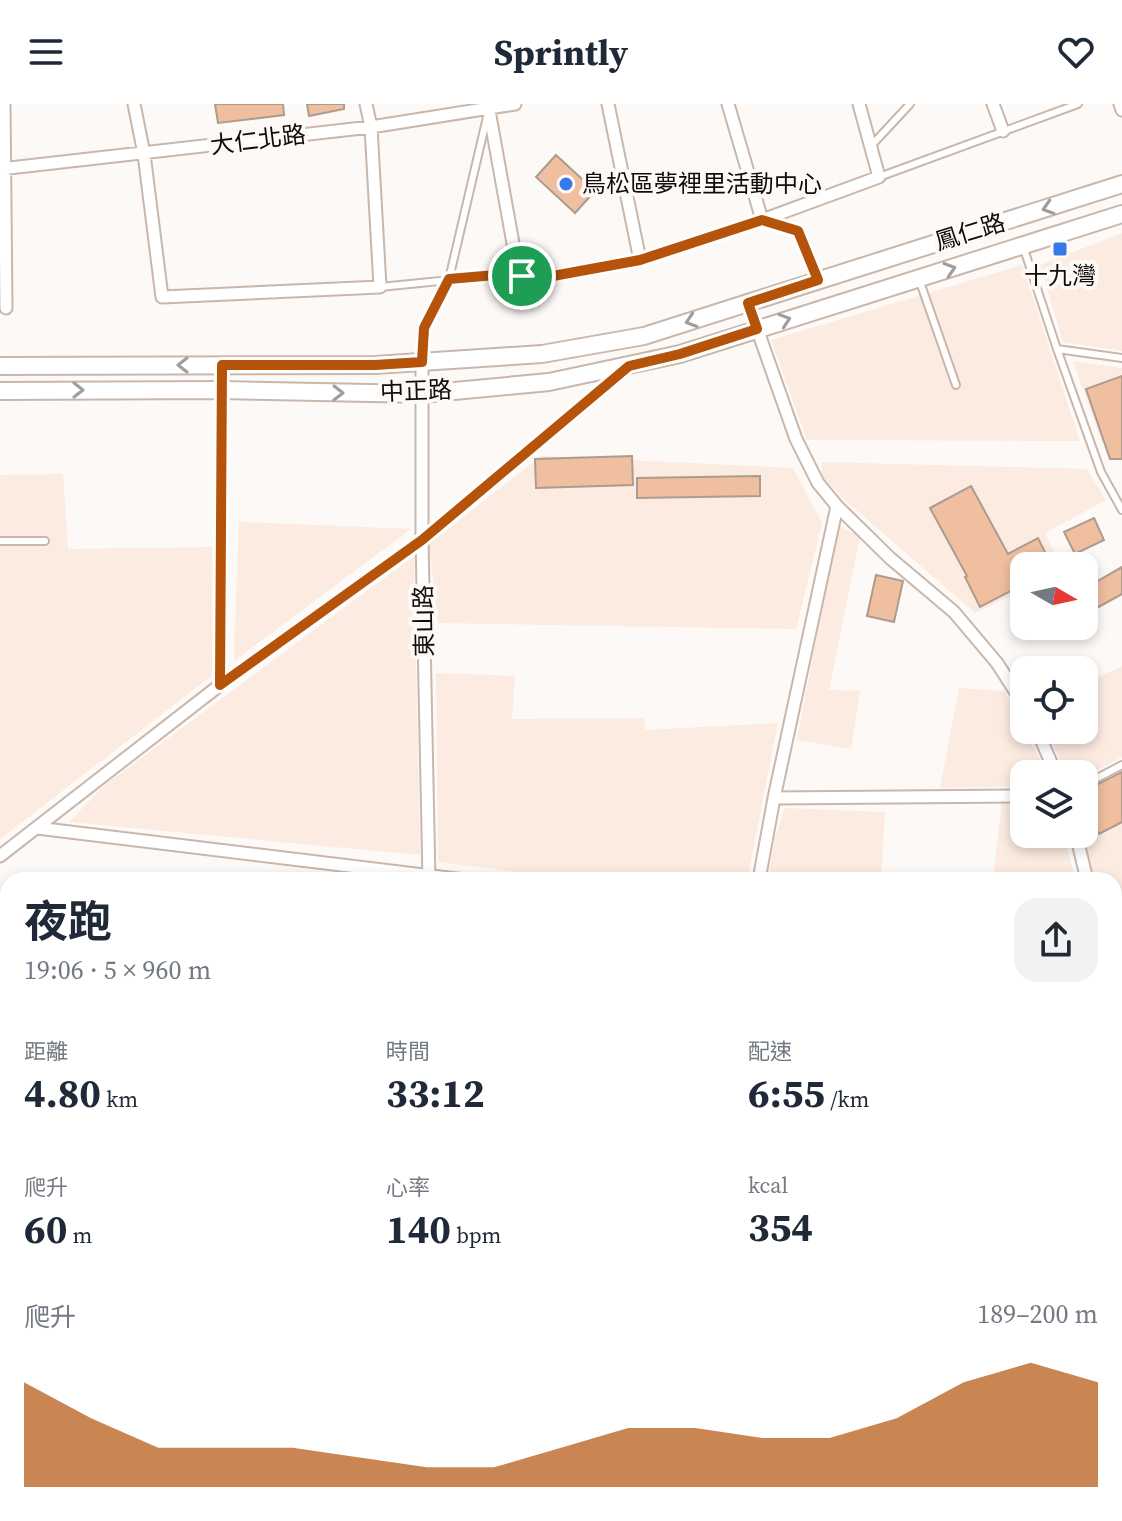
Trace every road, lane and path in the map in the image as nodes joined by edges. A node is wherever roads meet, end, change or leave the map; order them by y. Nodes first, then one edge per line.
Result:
1 (4, 104) edge
2 (134, 104) edge
3 (366, 104) edge
4 (515, 104) edge
5 (608, 104) edge
6 (728, 104) edge
7 (859, 104) edge
8 (910, 104) edge
9 (993, 104) edge
10 (1078, 104) edge
11 (1120, 104) edge
12 (488, 107) edge
13 (1122, 110) edge
14 (371, 127) junction
15 (1003, 131) junction
16 (871, 146) junction
17 (144, 154) junction
18 (2, 169) edge
19 (879, 177) junction
20 (1122, 184) edge
21 (1122, 214) edge
22 (762, 220) junction
23 (1023, 246) junction
24 (640, 260) junction
25 (519, 273) junction
26 (919, 278) junction
27 (449, 279) junction
28 (818, 280) junction
29 (380, 287) junction
30 (748, 303) junction
31 (6, 308) dead end
32 (822, 308) joint
33 (757, 329) junction
34 (1057, 349) junction
35 (1122, 358) edge
36 (422, 362) junction
37 (222, 365) junction
38 (0, 366) edge
39 (629, 366) junction
40 (956, 385) dead end
41 (222, 390) junction
42 (0, 391) edge
43 (422, 394) junction
44 (837, 506) junction
45 (1122, 510) edge
46 (422, 540) junction
47 (0, 541) edge
48 (45, 541) dead end
49 (1010, 683) edge
50 (220, 685) junction
51 (1122, 765) edge
52 (1098, 778) edge
53 (1010, 796) edge
54 (774, 798) junction
55 (37, 828) junction
56 (1079, 848) edge
57 (0, 856) edge
58 (382, 872) edge
59 (429, 872) edge
60 (760, 872) edge
61 (1085, 872) edge

1 - 18 street
2 - 17 street
3 - 14 street
4 - 12 street, 大仁北路
5 - 24 street
6 - 22 street
7 - 16 street
8 - 16 lane
9 - 15 street
10 - 15 lane
11 - 13 street
12 - 14 street, 大仁北路
12 - 25 street
12 - 27 lane
14 - 17 street, 大仁北路
14 - 29 street
15 - 19 lane
16 - 19 street
17 - 18 street, 大仁北路
17 - 29 street
18 - 31 street
19 - 22 street
20 -> 28 main road, 鳳仁路
21 - 23 main road, 鳳仁路
22 - 24 lane
22 - 28 lane
26 -> 23 main road, 鳳仁路
23 - 34 lane
24 - 25 street
25 - 27 lane
26 - 32 main road, 鳳仁路
26 - 40 lane
27 - 29 lane
27 - 36 lane
28 - 30 main road, 中正路
30 - 33 street
30 -> 36 main road, 中正路
33 -> 32 main road, 中正路
33 - 39 main road, 中正路
33 - 44 street
34 - 35 lane
34 - 45 lane
36 - 37 main road, 中正路
36 - 43 street, 東山路
37 -> 38 main road, 中正路
37 - 41 street
39 - 43 main road, 中正路
39 - 46 street
42 -> 41 main road, 中正路
41 -> 43 main road, 中正路
41 - 50 street
43 - 46 street, 東山路
44 - 49 street
44 - 54 street
46 - 50 street
46 - 59 street, 東山路
47 - 48 lane
50 - 55 street
51 - 52 lane
53 - 54 street
54 - 60 street
55 - 57 street
55 - 58 street
56 - 61 street

